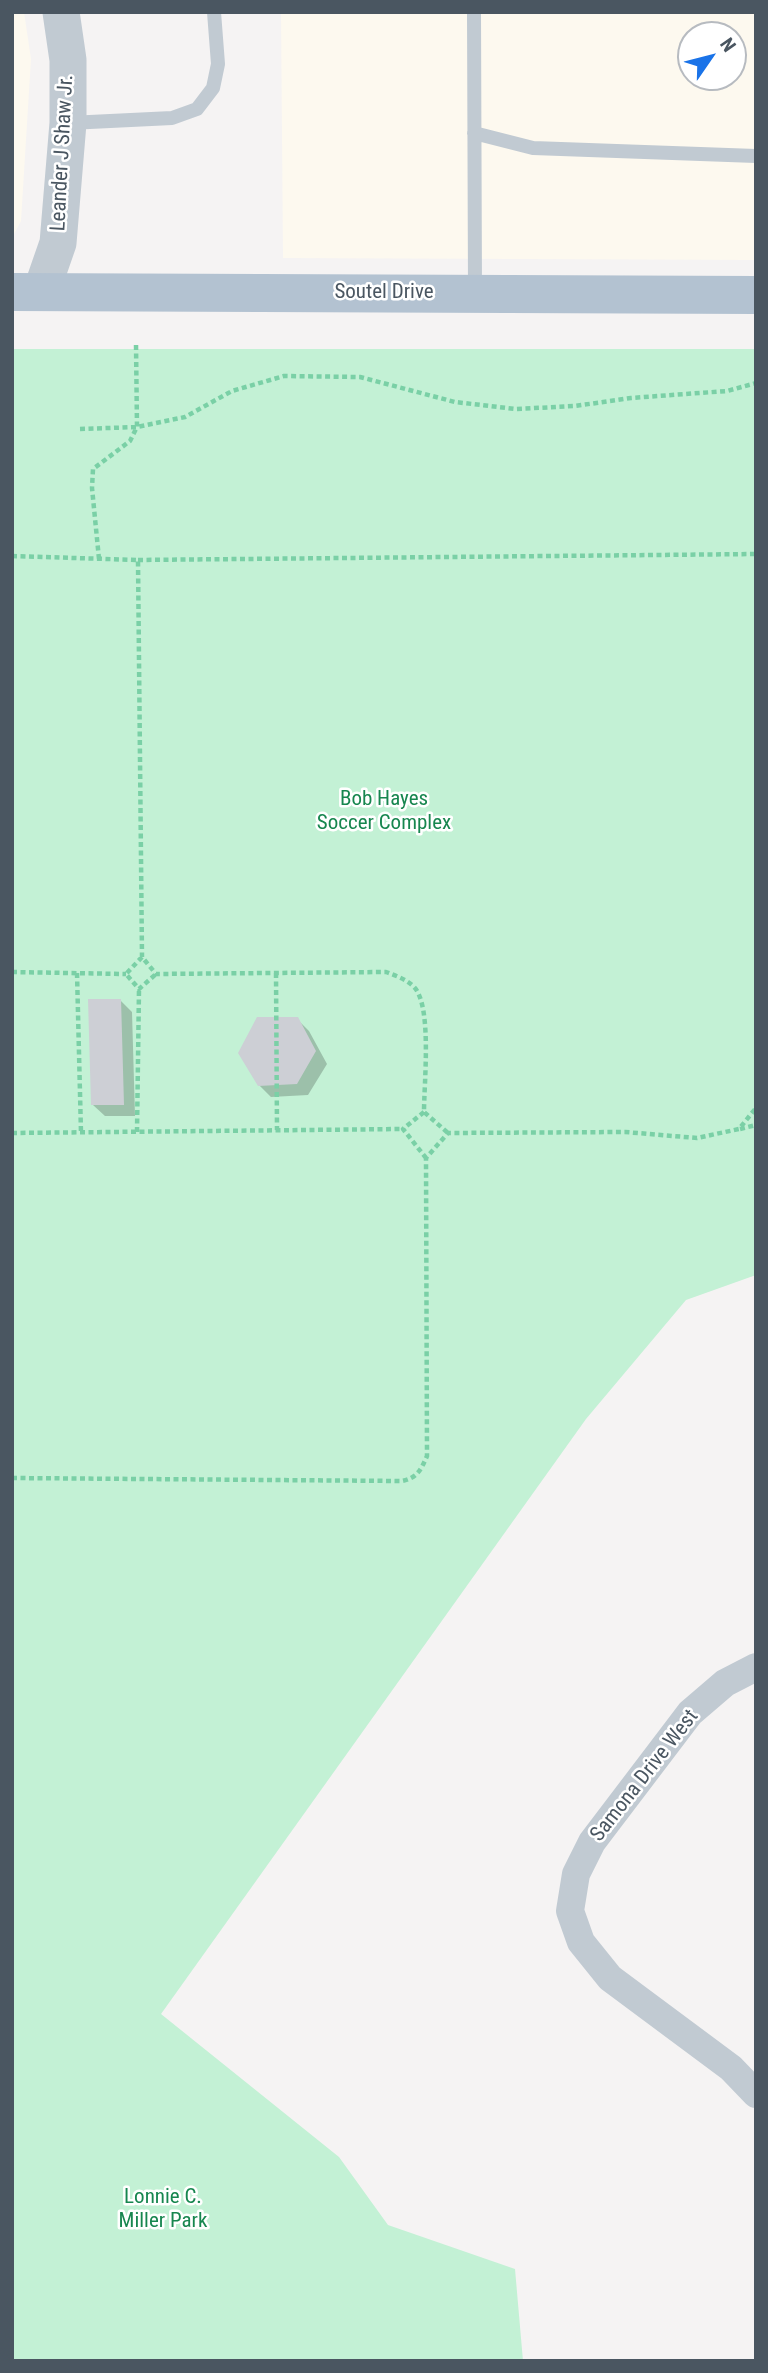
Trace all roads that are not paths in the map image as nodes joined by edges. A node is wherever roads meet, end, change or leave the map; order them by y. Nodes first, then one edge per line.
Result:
1 (61, 12) edge
2 (214, 12) edge
3 (474, 12) edge
4 (68, 123) junction
5 (474, 133) junction
6 (756, 156) edge
7 (27, 292) edge
8 (475, 294) junction
9 (756, 295) edge
10 (756, 1667) edge
11 (756, 2094) edge

1 - 4 street, Leander J Shaw Jr.
2 - 4 lane
3 - 5 lane
4 - 7 street, Leander J Shaw Jr.
5 - 6 lane
5 - 8 lane
7 - 8 main road, Soutel Drive
8 - 9 main road, Soutel Drive
10 - 11 street, Samona Drive West

